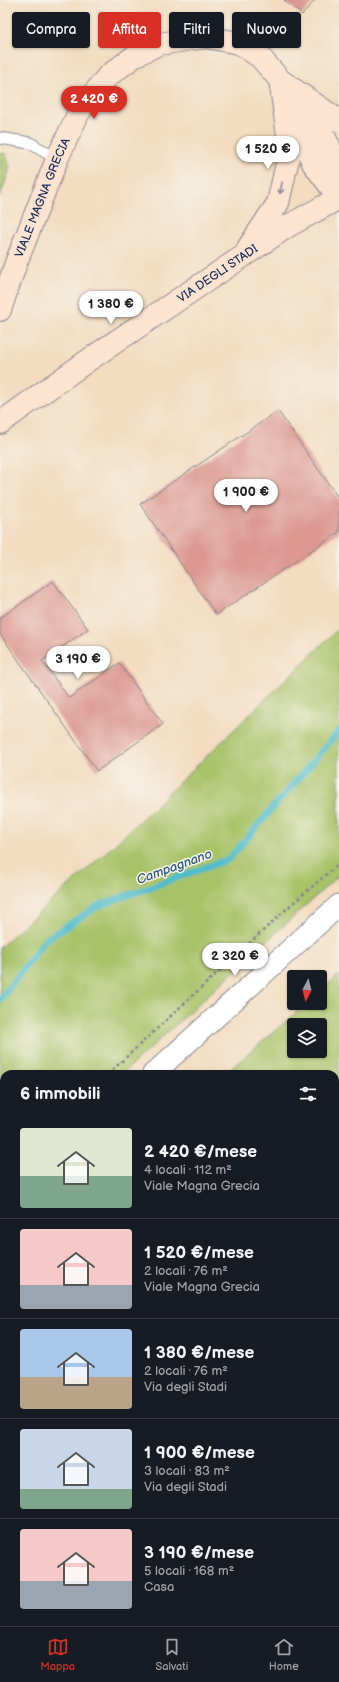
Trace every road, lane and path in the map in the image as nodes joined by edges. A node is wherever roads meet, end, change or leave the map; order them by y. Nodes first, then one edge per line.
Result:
1 (280, 80) junction
2 (339, 121) edge
3 (0, 138) edge
4 (57, 159) junction
5 (339, 194) edge
6 (339, 198) edge
7 (242, 257) junction
8 (0, 310) edge
9 (0, 423) edge
10 (339, 864) edge
11 (339, 904) edge
12 (112, 1070) edge
13 (157, 1070) edge

1 - 2 street, VIALE MAGNA GRECIA
1 - 4 street, VIALE MAGNA GRECIA
1 - 5 street
1 - 6 street
1 -> 7 street
3 - 4 lane
4 - 8 street, VIALE MAGNA GRECIA
6 - 7 street, VIA DEGLI STADI
7 - 9 street, VIA DEGLI STADI
10 - 12 path
11 - 13 street

